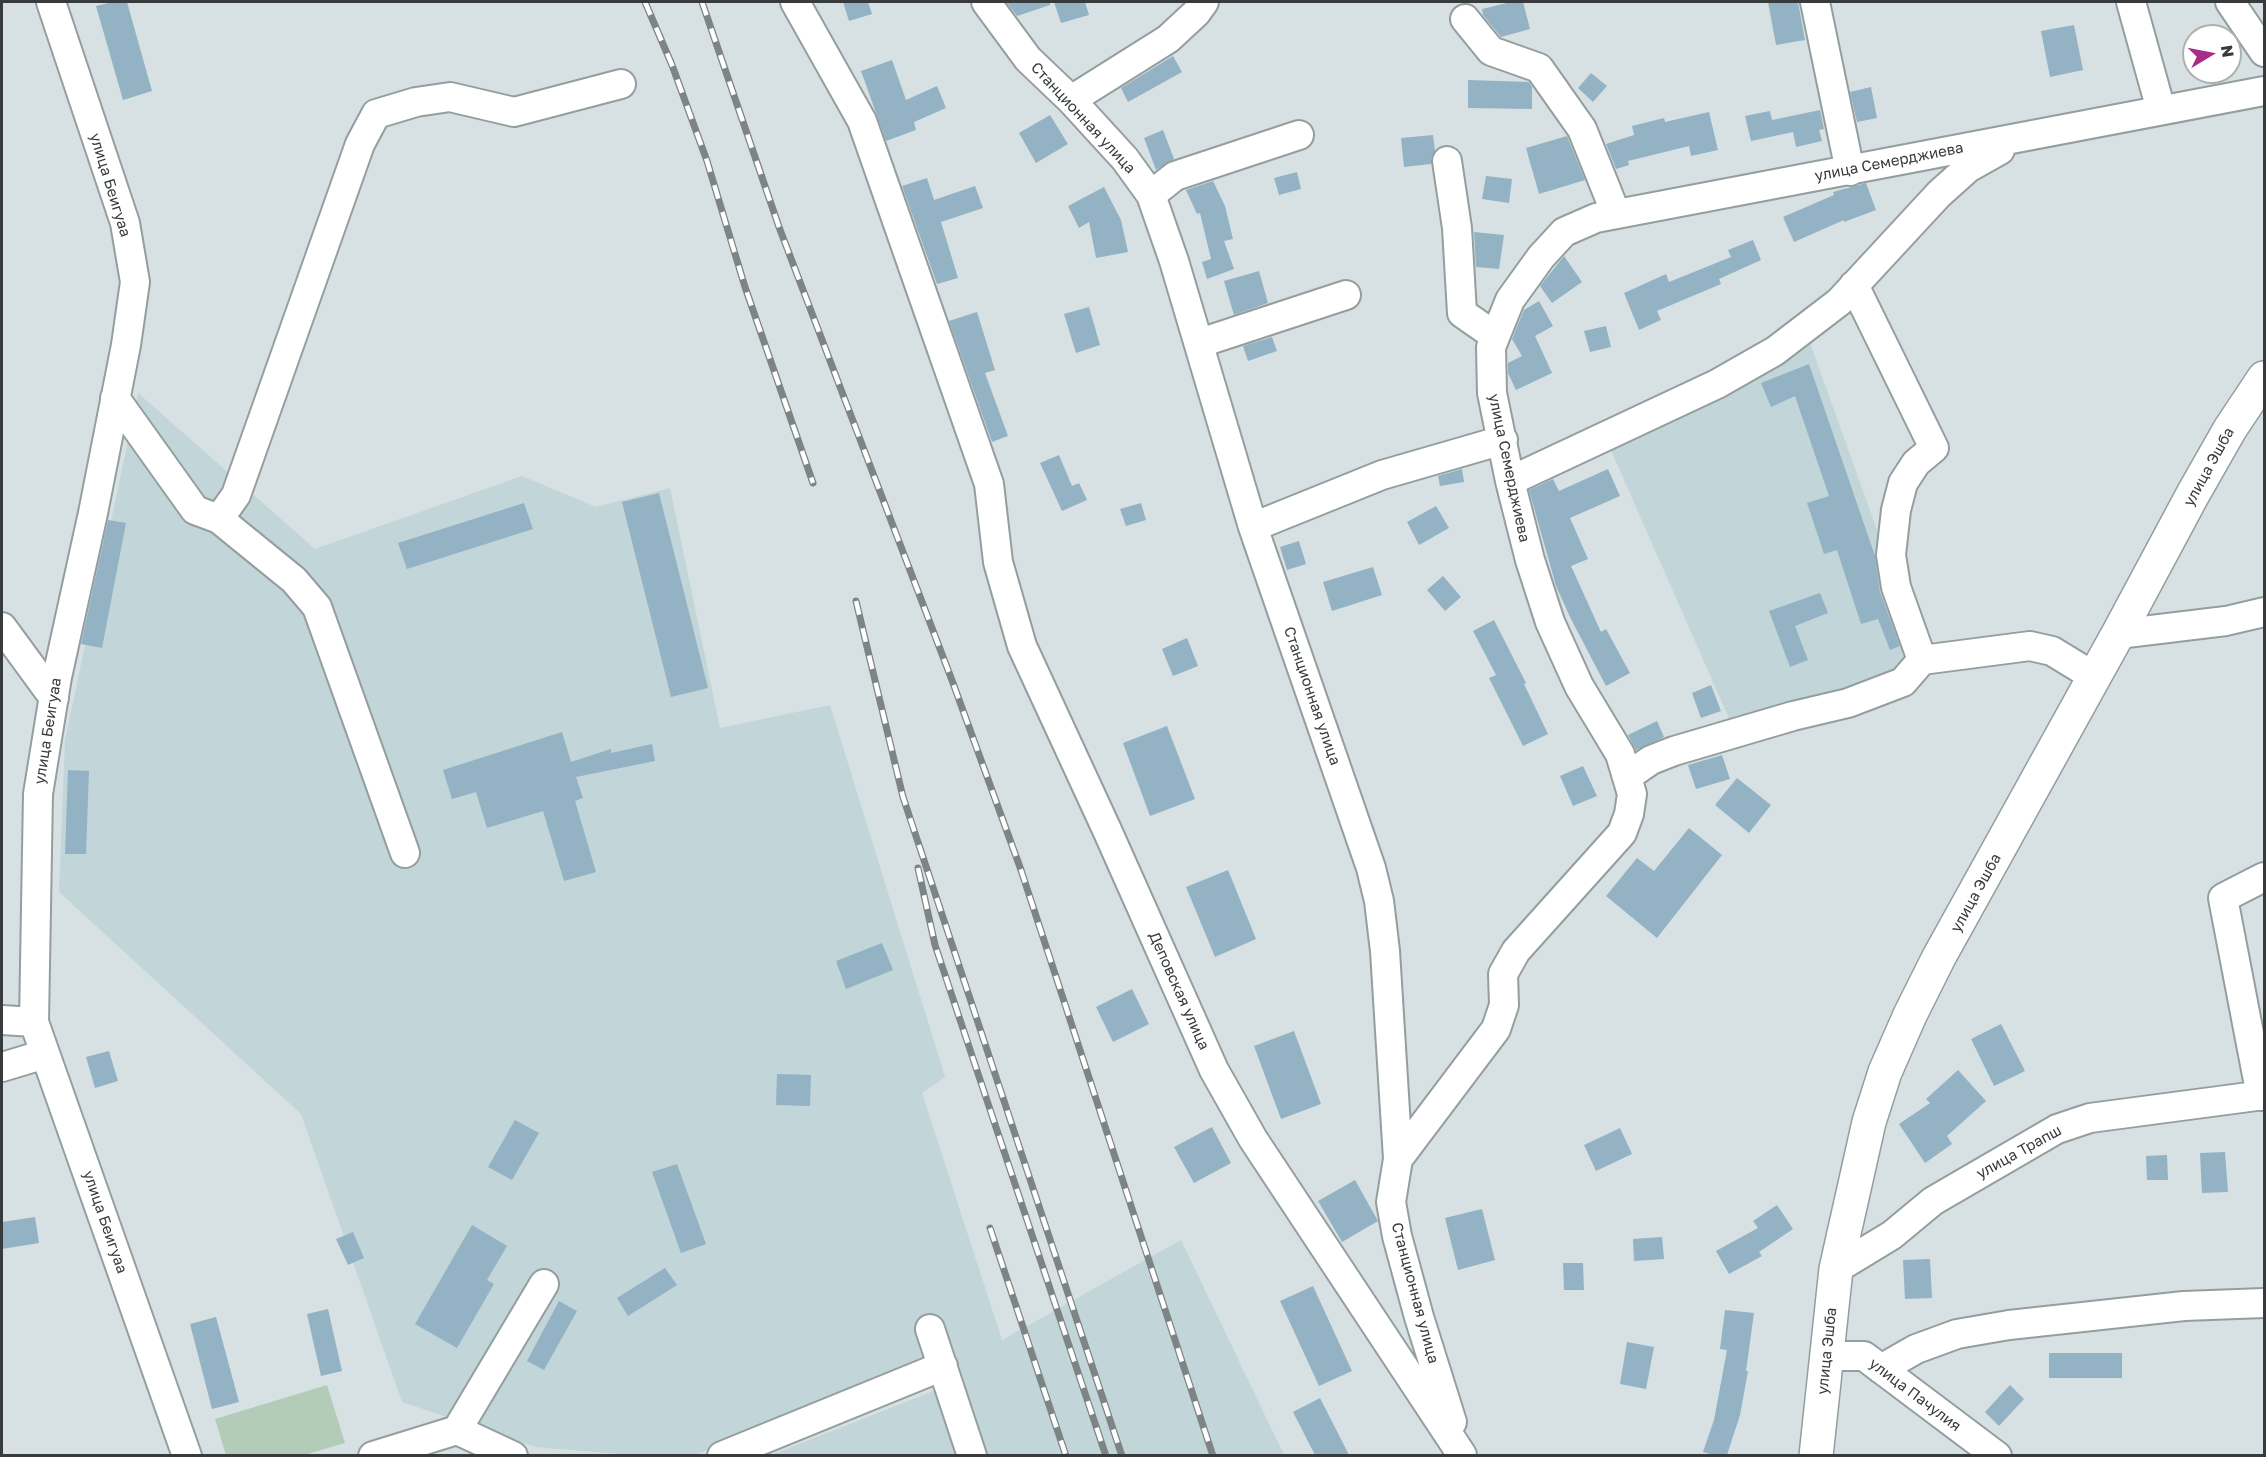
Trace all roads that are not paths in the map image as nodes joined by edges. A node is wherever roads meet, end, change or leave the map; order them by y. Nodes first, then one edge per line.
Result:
1 (51, 2) edge
2 (795, 2) edge
3 (986, 2) edge
4 (1204, 2) edge
5 (1815, 2) edge
6 (2131, 2) edge
7 (2230, 2) edge
8 (1465, 19) dead end
9 (2265, 52) edge
10 (621, 84) dead end
11 (2265, 91) edge
12 (1071, 100) junction
13 (2161, 110) junction
14 (2058, 130) junction
15 (1299, 135) dead end
16 (1447, 161) dead end
17 (1850, 171) junction
18 (1151, 195) junction
19 (1616, 214) junction
20 (1854, 285) junction
21 (1346, 295) dead end
22 (1495, 336) junction
23 (1200, 343) junction
24 (2265, 378) edge
25 (115, 398) junction
26 (1503, 440) junction
27 (1510, 481) junction
28 (219, 519) junction
29 (1253, 527) junction
30 (2265, 612) edge
31 (2, 627) edge
32 (2118, 634) junction
33 (1922, 660) junction
34 (2093, 676) junction
35 (54, 698) junction
36 (1628, 776) junction
37 (405, 853) dead end
38 (2265, 877) edge
39 (2, 1020) edge
40 (34, 1022) junction
41 (45, 1054) junction
42 (2, 1067) edge
43 (2263, 1096) edge
44 (1398, 1159) junction
45 (1836, 1269) junction
46 (544, 1284) dead end
47 (2265, 1303) edge
48 (930, 1329) dead end
49 (1827, 1356) junction
50 (943, 1366) junction
51 (1881, 1369) junction
52 (457, 1430) junction
53 (187, 1455) edge
54 (373, 1455) edge
55 (513, 1455) edge
56 (722, 1455) edge
57 (972, 1455) edge
58 (1462, 1455) edge
59 (1816, 1455) edge
60 (1997, 1455) edge

1 - 25 street, улица Беигуаа
2 - 58 street, Деповская улица
3 - 12 street, Станционная улица
4 - 12 street
5 - 17 street
6 - 13 street
7 - 9 street
8 - 19 street
10 - 28 street
11 - 13 street, улица Семерджиева
12 - 18 street, Станционная улица
13 - 14 street, улица Семерджиева
14 - 17 street, улица Семерджиева
14 - 20 street
15 - 18 street
16 - 22 street
17 - 19 street, улица Семерджиева
18 - 23 street, Станционная улица
19 - 22 street, улица Семерджиева
20 - 27 street
20 - 33 street
21 - 23 street
22 - 26 street, улица Семерджиева
23 - 29 street, Станционная улица
24 - 32 highway, улица Эшба
25 - 28 street
25 - 35 street, улица Беигуаа
26 - 27 street, улица Семерджиева
26 - 29 street
27 - 36 street, улица Семерджиева
28 - 37 street
29 - 44 street, Станционная улица
30 - 32 street
31 - 35 street
32 - 34 highway, улица Эшба
33 - 34 street
33 - 36 street
34 - 45 highway, улица Эшба
35 - 40 street, улица Беигуаа
36 - 44 street, улица Семерджиева
38 - 43 street
39 - 40 street
40 - 41 street, улица Беигуаа
41 - 42 street
41 - 53 street, улица Беигуаа
43 - 45 street, улица Трапш
44 - 58 street, Станционная улица
45 - 49 highway, улица Эшба
46 - 52 street
47 - 51 street
48 - 50 street
49 - 51 street, улица Пачулия
49 - 59 highway, улица Эшба
50 - 56 street
50 - 57 street
51 - 60 street, улица Пачулия
52 - 54 street
52 - 55 street

